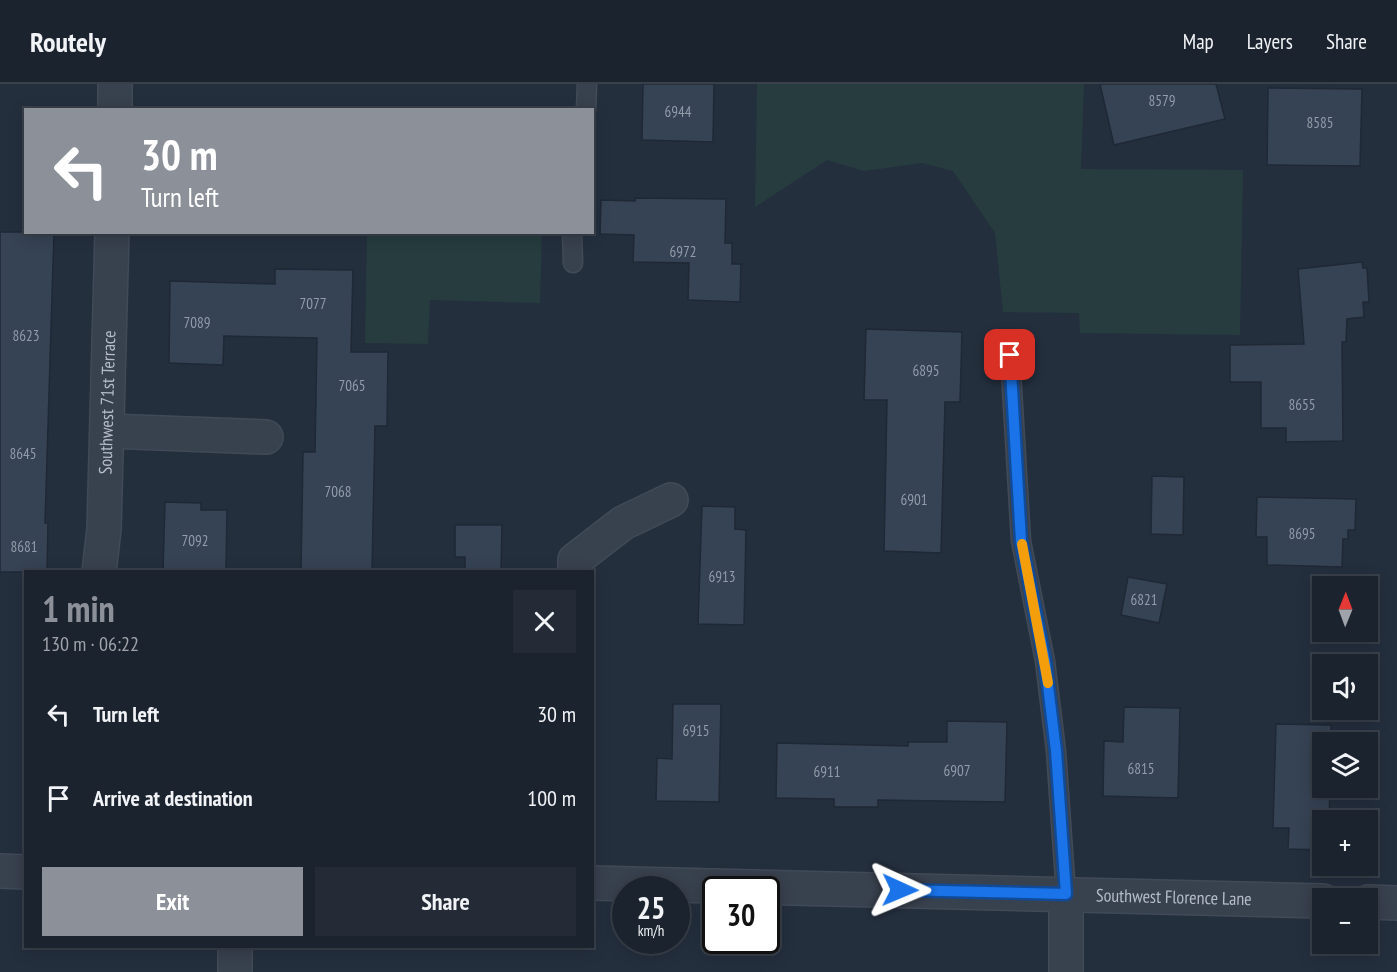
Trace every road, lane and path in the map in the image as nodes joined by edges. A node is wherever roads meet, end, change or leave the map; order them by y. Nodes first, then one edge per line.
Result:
1 (115, 84) edge
2 (587, 84) edge
3 (115, 108) edge
4 (586, 108) edge
5 (112, 234) edge
6 (572, 234) edge
7 (573, 263) dead end
8 (1010, 355) dead end
9 (108, 431) junction
10 (266, 437) dead end
11 (671, 500) dead end
12 (99, 570) edge
13 (575, 570) edge
14 (0, 872) edge
15 (24, 872) edge
16 (594, 883) edge
17 (1066, 894) junction
18 (1312, 901) edge
19 (1378, 902) edge
20 (1397, 903) edge
21 (235, 948) edge
22 (235, 972) edge
23 (1066, 972) edge

1 - 3 street
2 - 4 lane
5 - 9 street, Southwest 71st Terrace
6 - 7 lane
8 - 17 lane
9 - 10 street
9 - 12 street, Southwest 71st Terrace
11 - 13 street
14 - 15 street
16 - 17 street, Southwest Florence Lane
17 - 18 street, Southwest Florence Lane
17 - 23 street
19 - 20 street
21 - 22 street

